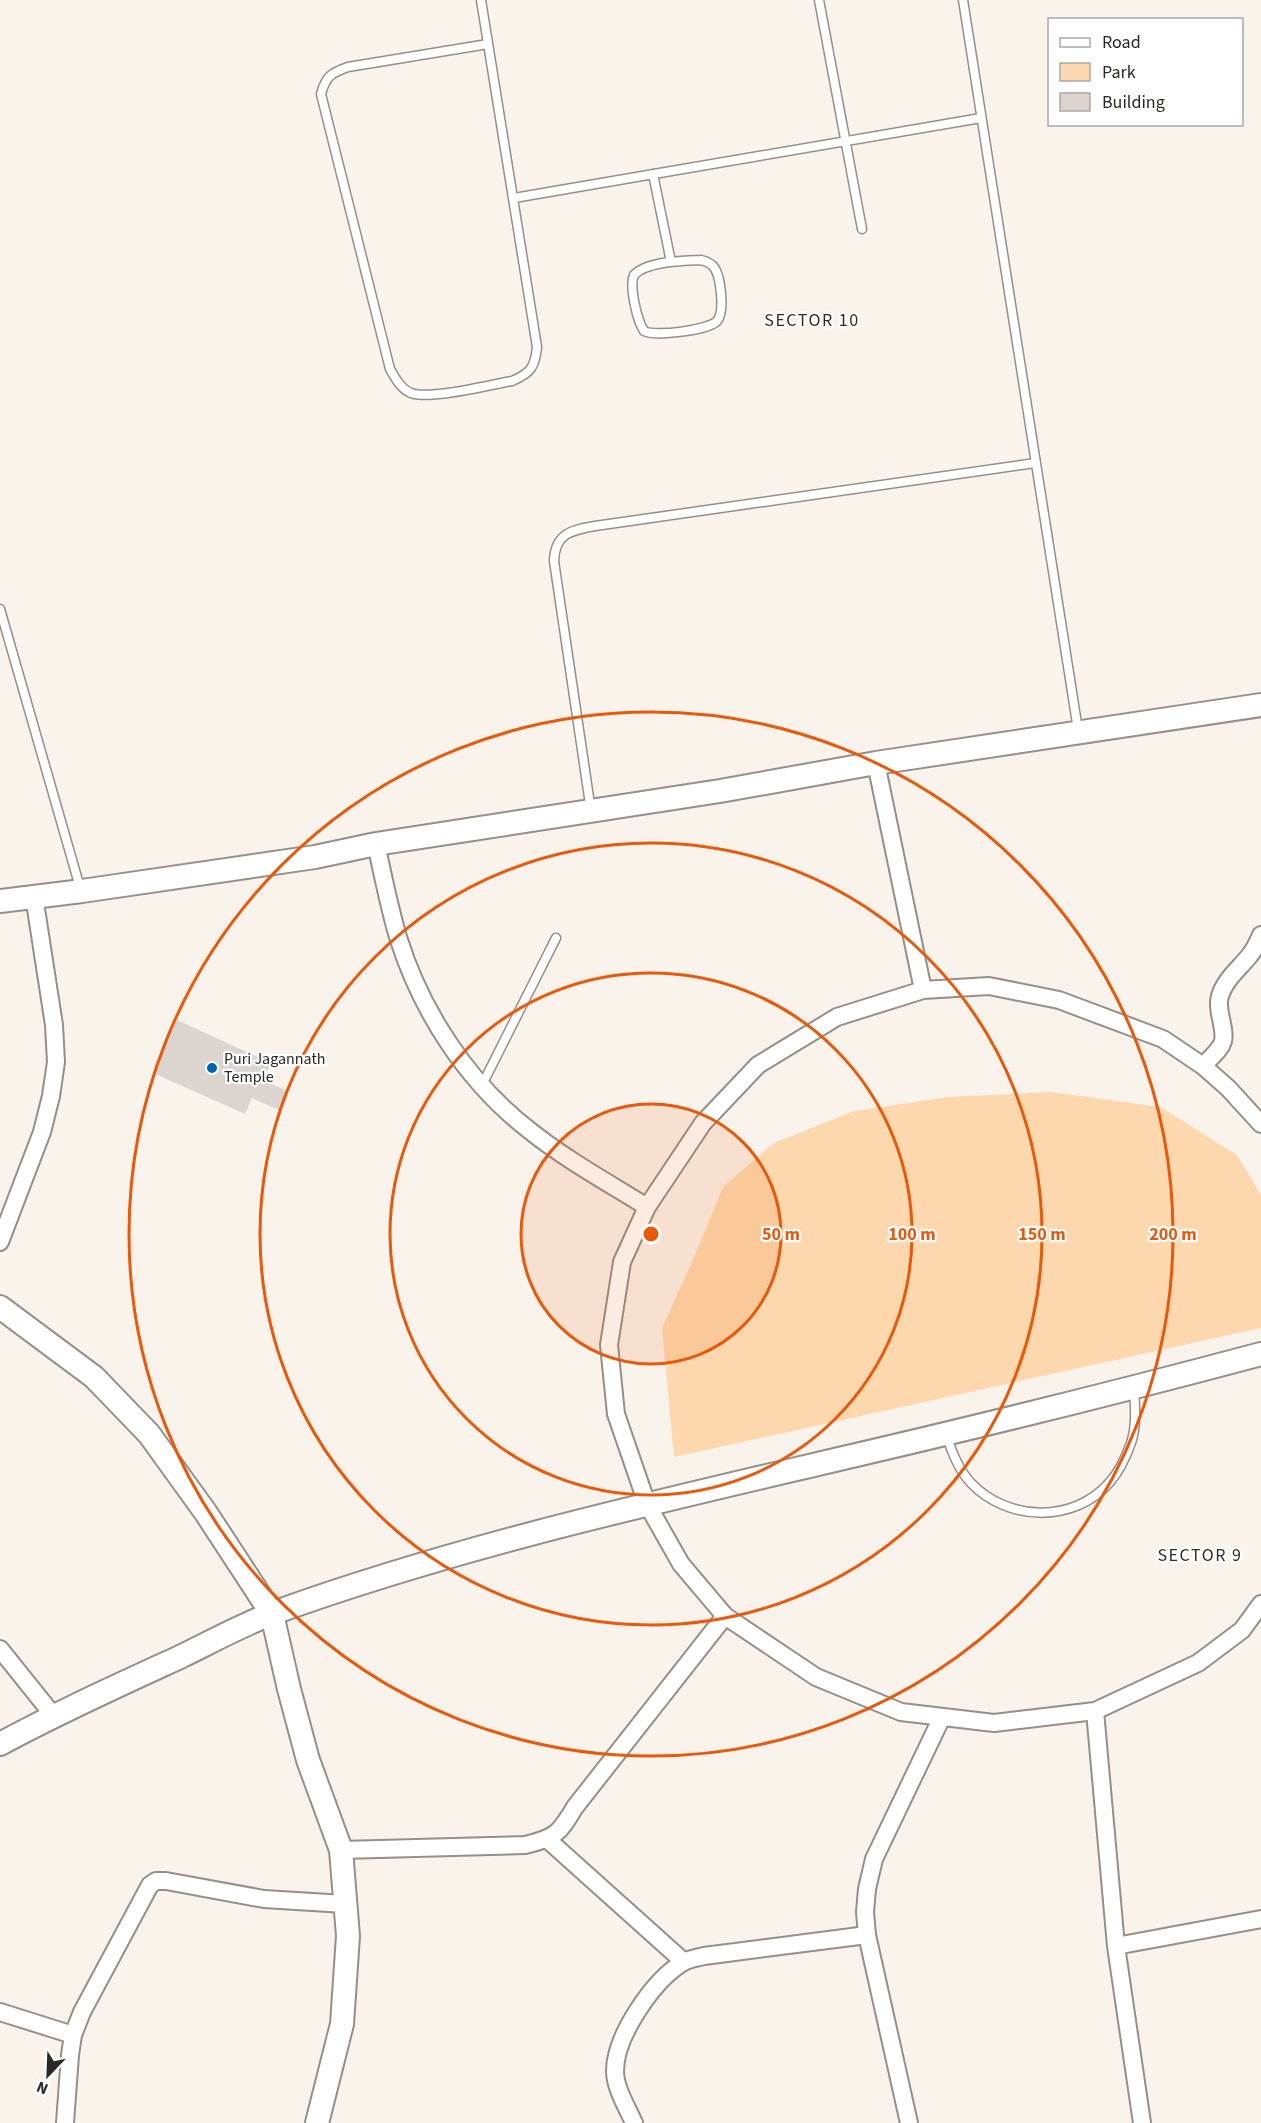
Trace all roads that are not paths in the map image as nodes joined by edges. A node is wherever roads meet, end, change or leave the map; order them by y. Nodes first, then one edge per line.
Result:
1 (481, 0) edge
2 (819, 0) edge
3 (963, 0) edge
4 (488, 44) junction
5 (981, 118) junction
6 (846, 141) junction
7 (653, 174) junction
8 (514, 198) junction
9 (862, 229) dead end
10 (671, 262) junction
11 (1035, 464) junction
12 (0, 609) edge
13 (1261, 705) edge
14 (1079, 734) junction
15 (876, 763) junction
16 (591, 812) junction
17 (375, 844) junction
18 (82, 891) junction
19 (34, 896) junction
20 (0, 901) edge
21 (1261, 935) edge
22 (556, 938) dead end
23 (922, 990) junction
24 (1203, 1066) junction
25 (481, 1086) junction
26 (1261, 1124) edge
27 (647, 1207) junction
28 (0, 1242) edge
29 (1, 1310) edge
30 (1261, 1354) edge
31 (1134, 1388) junction
32 (946, 1434) junction
33 (647, 1504) junction
34 (1261, 1604) edge
35 (272, 1614) junction
36 (725, 1617) junction
37 (0, 1649) edge
38 (1095, 1711) junction
39 (53, 1715) junction
40 (942, 1717) junction
41 (0, 1744) edge
42 (548, 1840) junction
43 (341, 1850) junction
44 (345, 1904) junction
45 (1261, 1919) edge
46 (867, 1935) junction
47 (1116, 1946) junction
48 (684, 1962) junction
49 (0, 2012) edge
50 (73, 2035) junction
51 (65, 2123) edge
52 (317, 2123) edge
53 (634, 2123) edge
54 (909, 2123) edge
55 (1142, 2123) edge

1 - 4 lane
2 - 6 lane
3 - 5 lane
4 - 8 lane
4 - 8 lane
5 - 6 lane
5 - 11 lane
6 - 7 lane
6 - 9 lane
7 - 8 lane
7 - 10 lane
10 - 10 lane
11 - 14 lane
11 - 16 lane
12 - 18 lane
13 - 14 street
14 - 15 street
15 - 16 street
15 - 23 street
16 - 17 street
17 - 18 street
17 - 25 street
18 - 19 street
19 - 20 street
19 - 28 street
21 - 24 street
22 - 25 lane
23 - 24 street
23 - 27 street
24 - 26 street
25 - 27 street
27 - 33 street
29 - 35 street
30 - 31 street
31 - 32 street
31 - 32 lane
32 - 33 street
33 - 35 street
33 - 36 street
34 - 38 street
35 - 39 street
35 - 43 street
36 - 40 street
36 - 42 street
37 - 39 street
38 - 40 street
38 - 47 street
39 - 41 street
40 - 46 street
42 - 43 street
42 - 48 street
43 - 44 street
44 - 50 street
44 - 52 street
45 - 47 street
46 - 48 street
46 - 54 street
47 - 55 street
48 - 53 street
49 - 50 street
50 - 51 street

